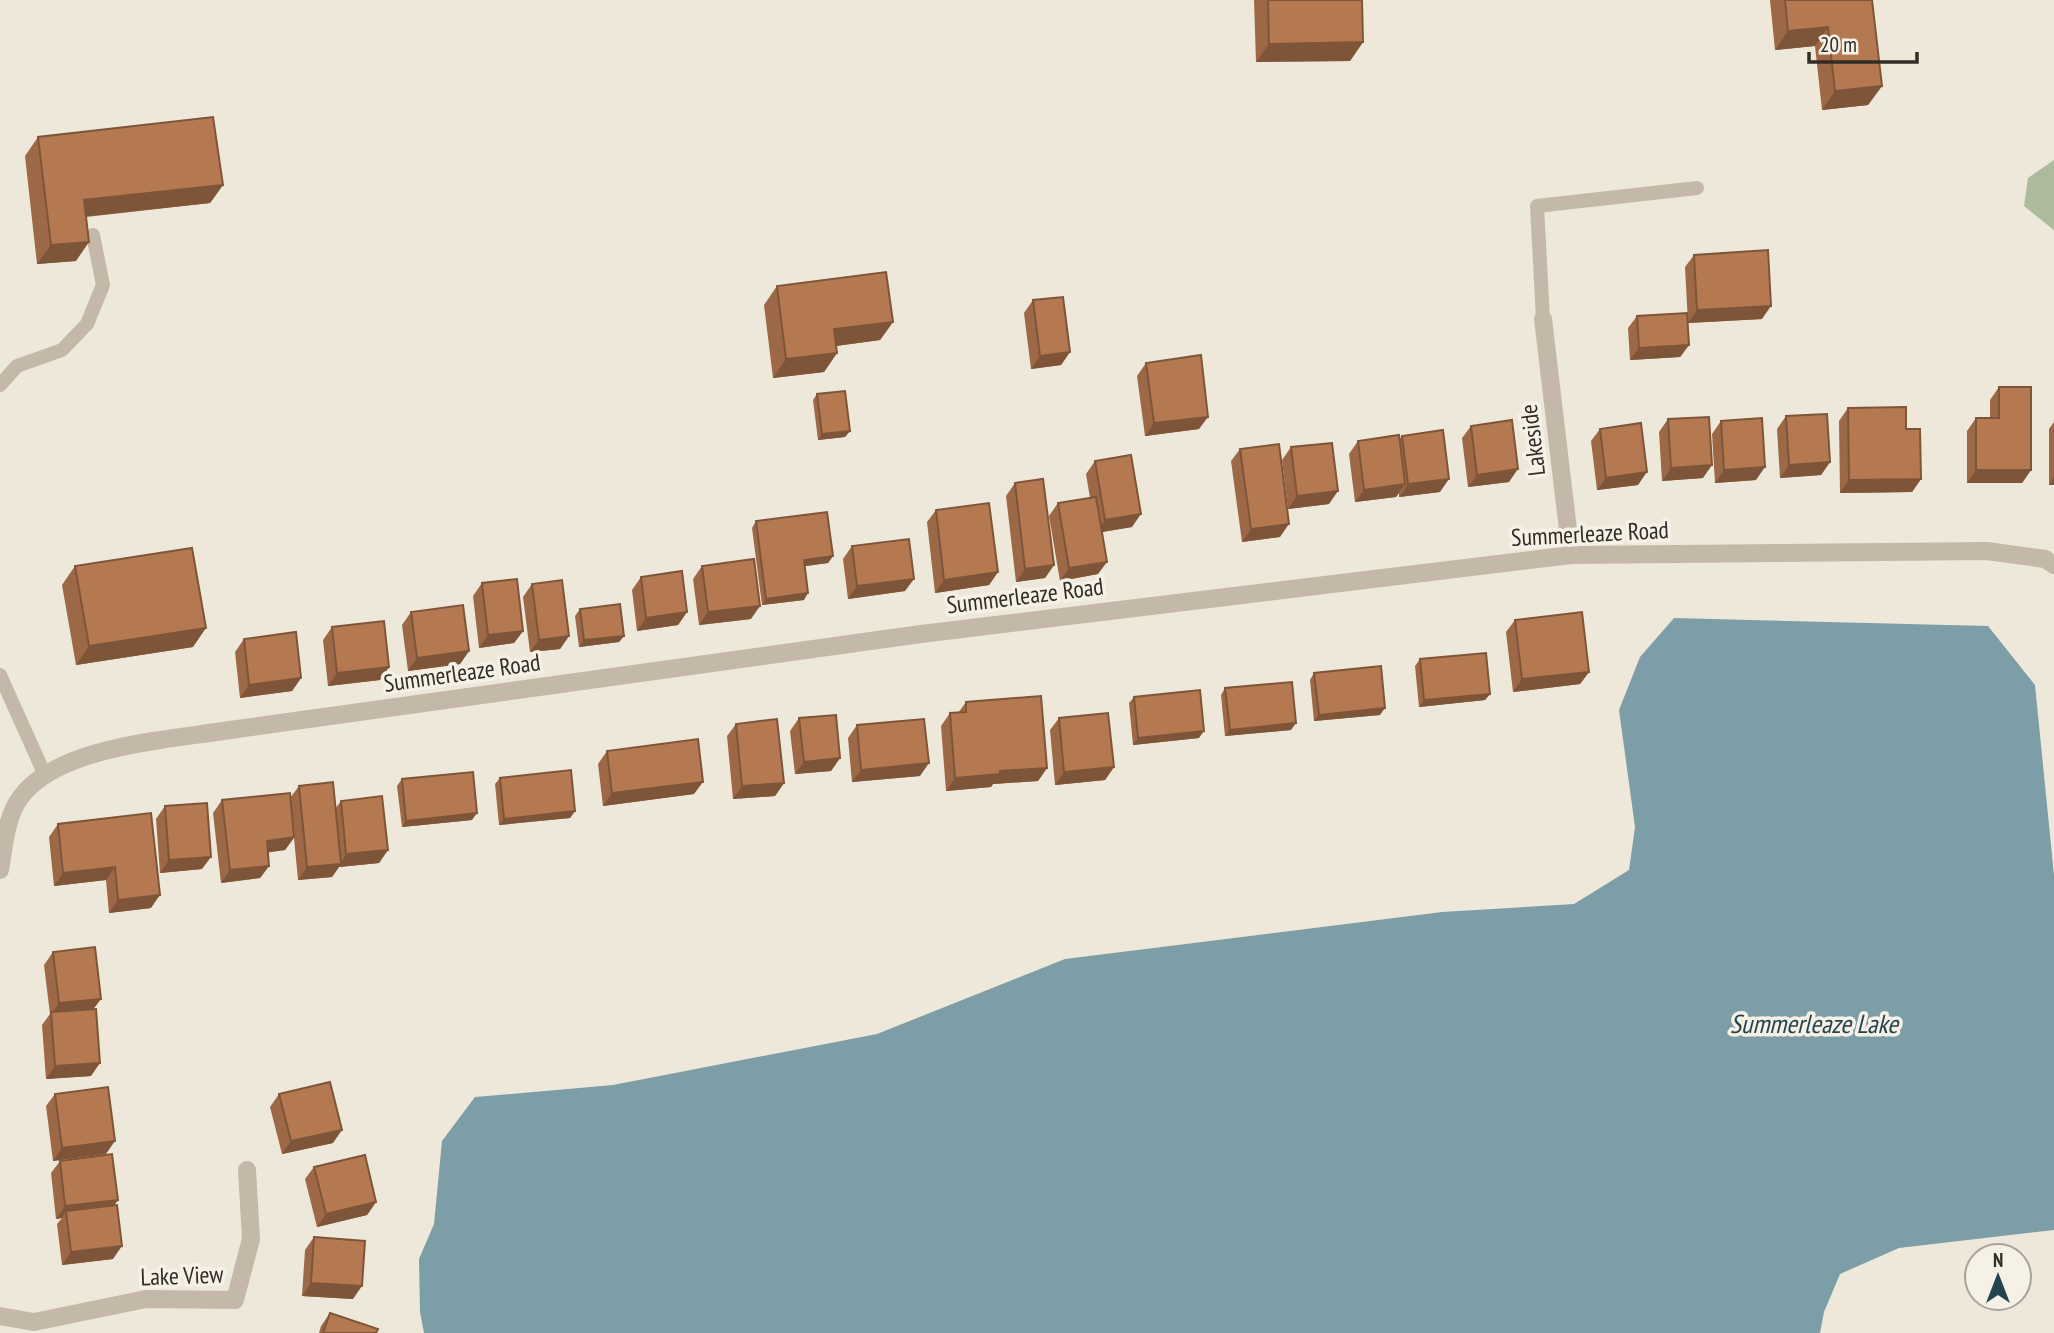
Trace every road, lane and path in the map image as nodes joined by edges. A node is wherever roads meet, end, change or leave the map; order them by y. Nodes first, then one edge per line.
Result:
1 (1697, 188) dead end
2 (93, 235) dead end
3 (1543, 319) joint
4 (0, 385) edge
5 (1571, 555) junction
6 (2054, 565) edge
7 (0, 675) edge
8 (44, 773) junction
9 (0, 870) edge
10 (247, 1170) dead end
11 (0, 1317) edge

1 - 3 lane
2 - 4 lane
3 - 5 street, Lakeside
5 - 6 street, Summerleaze Road
5 - 8 street, Summerleaze Road
7 - 8 lane
8 - 9 street, Summerleaze Road
10 - 11 street, Lake View

